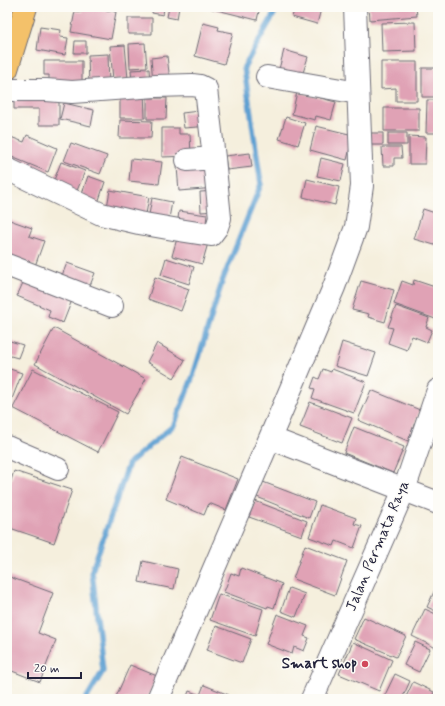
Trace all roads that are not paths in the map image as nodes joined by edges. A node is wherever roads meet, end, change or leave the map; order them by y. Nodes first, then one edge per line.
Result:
1 (26, 7) edge
2 (355, 7) edge
3 (7, 69) edge
4 (267, 77) dead end
5 (7, 90) edge
6 (358, 94) junction
7 (214, 158) junction
8 (187, 160) dead end
9 (7, 169) edge
10 (7, 265) edge
11 (112, 306) dead end
12 (438, 390) edge
13 (270, 438) junction
14 (7, 447) edge
15 (58, 469) dead end
16 (404, 490) junction
17 (438, 503) edge
18 (158, 699) edge
19 (312, 699) edge

1 - 3 main road
2 - 6 street
4 - 6 street
5 - 7 street
6 - 13 street
7 - 8 street
7 - 9 street
10 - 11 street
12 - 16 street, Jalan Permata Raya
13 - 16 street
13 - 18 street
14 - 15 street
16 - 17 street
16 - 19 street, Jalan Permata Raya

